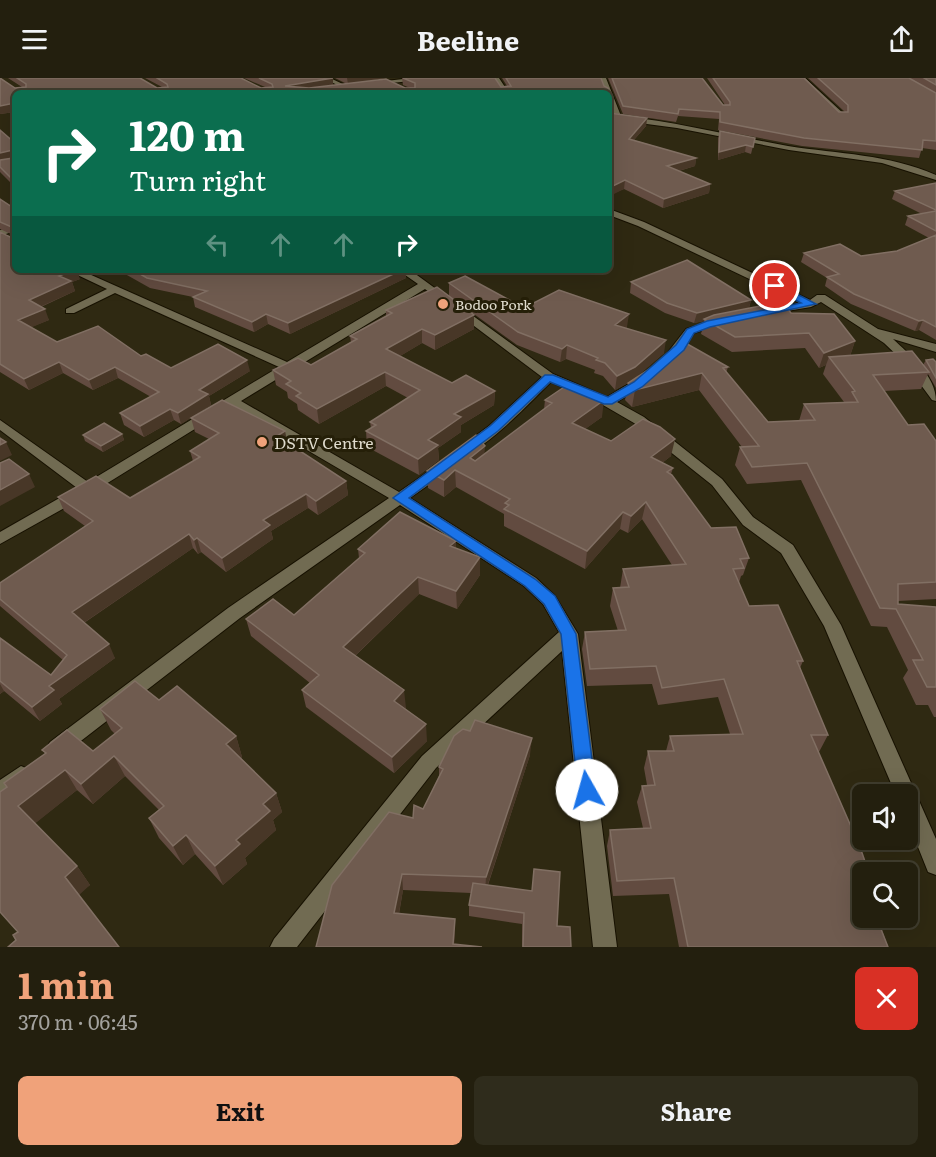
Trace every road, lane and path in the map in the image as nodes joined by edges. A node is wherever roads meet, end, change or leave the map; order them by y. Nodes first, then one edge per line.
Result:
1 (325, 78) edge
2 (438, 78) edge
3 (801, 78) edge
4 (386, 82) junction
5 (365, 84) edge
6 (354, 85) edge
7 (344, 86) junction
8 (322, 88) edge
9 (403, 89) edge
10 (841, 116) edge
11 (613, 117) edge
12 (936, 178) edge
13 (612, 213) edge
14 (78, 273) edge
15 (92, 273) edge
16 (408, 273) edge
17 (84, 276) junction
18 (425, 284) junction
19 (114, 290) junction
20 (811, 304) junction
21 (70, 311) dead end
22 (757, 315) edge
23 (735, 320) edge
24 (864, 326) junction
25 (936, 348) edge
26 (286, 366) junction
27 (549, 377) junction
28 (936, 397) edge
29 (231, 400) junction
30 (608, 402) junction
31 (0, 424) edge
32 (88, 489) junction
33 (399, 498) junction
34 (0, 539) edge
35 (568, 634) junction
36 (901, 784) edge
37 (0, 792) edge
38 (918, 822) edge
39 (936, 864) edge
40 (282, 947) edge
41 (606, 947) edge

1 - 7 street
2 - 4 street
3 - 10 street
4 - 5 street
4 - 9 street
6 - 7 street
7 - 8 street
11 - 12 street
13 - 20 street
14 - 17 street
15 - 17 street
16 - 18 street
17 - 19 street
18 - 26 street
18 - 27 street
19 - 21 street
19 - 26 street
20 - 22 street
20 - 24 street
23 - 30 street
24 - 25 street
24 - 28 street
26 - 29 street
27 - 30 street
27 - 33 street
29 - 32 street
29 - 33 street
30 - 36 street
31 - 32 street
32 - 34 street
33 - 35 street
33 - 37 street
35 - 40 street
35 - 41 street
38 - 39 street

